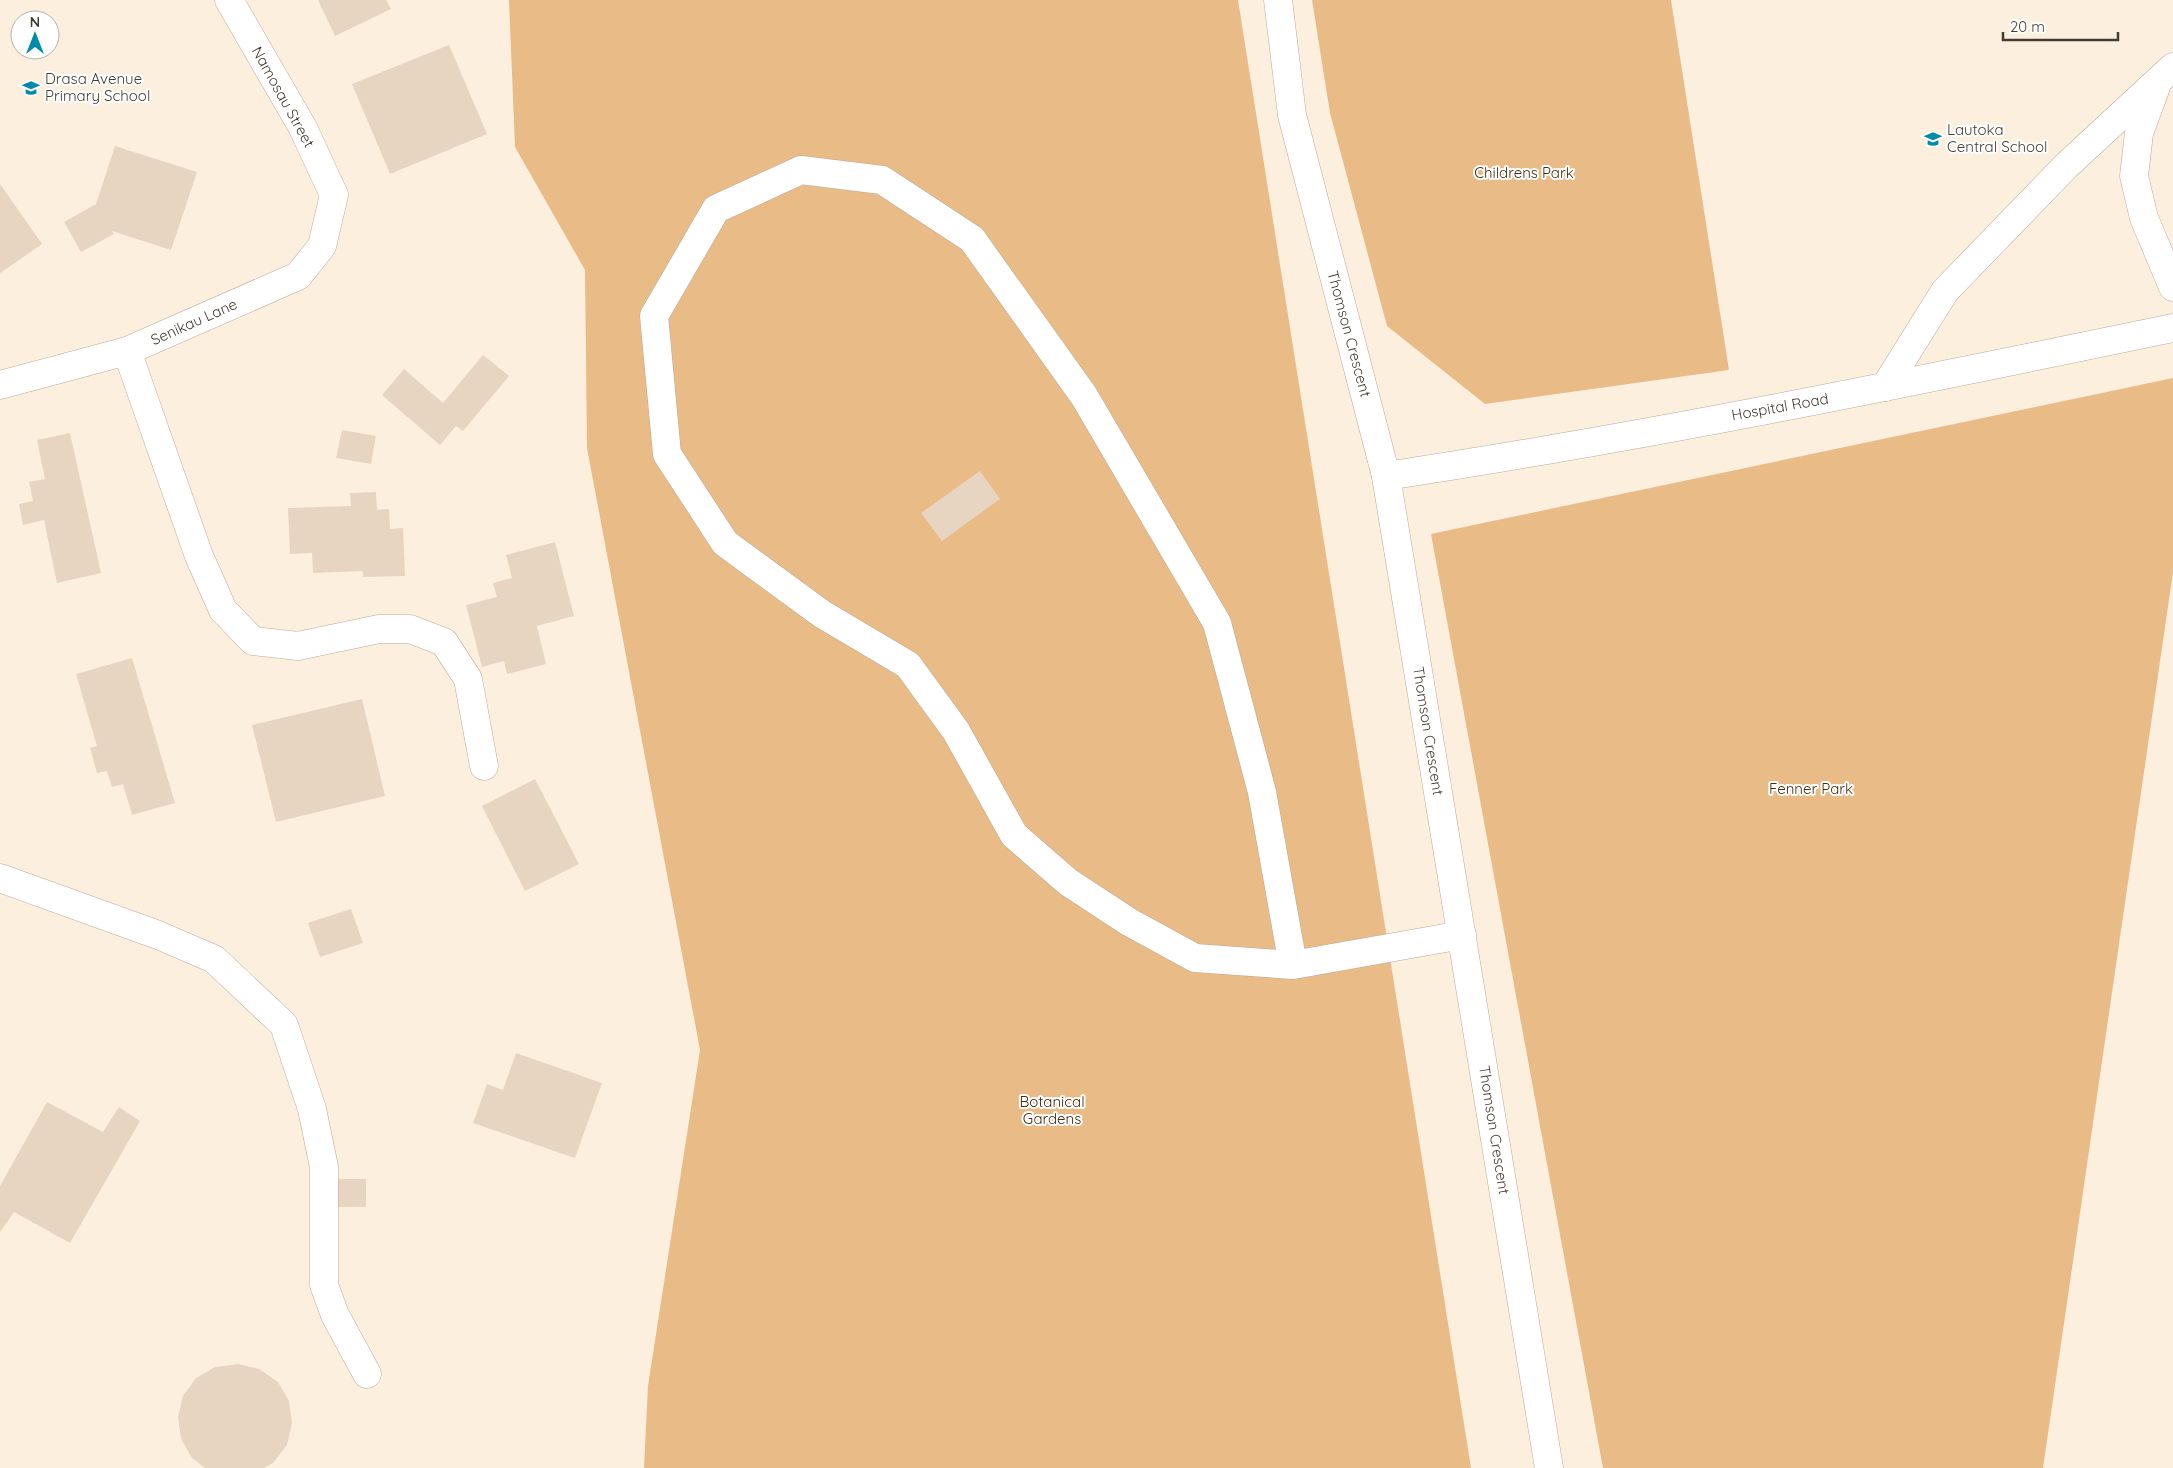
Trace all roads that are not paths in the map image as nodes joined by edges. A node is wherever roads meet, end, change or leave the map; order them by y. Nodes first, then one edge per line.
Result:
1 (229, 0) edge
2 (1278, 0) edge
3 (2165, 75) edge
4 (334, 196) joint
5 (2173, 287) edge
6 (2173, 328) edge
7 (127, 350) junction
8 (0, 385) edge
9 (1885, 387) junction
10 (1386, 476) junction
11 (484, 766) dead end
12 (0, 878) edge
13 (1462, 935) junction
14 (1293, 965) junction
15 (367, 1374) dead end
16 (1549, 1468) edge

1 - 4 main road, Namosau Street
2 - 10 main road, Thomson Crescent
3 - 5 main road
3 - 9 main road
4 - 7 main road, Senikau Lane
6 - 9 main road, Hospital Road
7 - 8 main road, Senikau Lane
7 - 11 main road
9 - 10 main road, Hospital Road
10 - 13 main road, Thomson Crescent
12 - 15 main road
13 - 14 main road
13 - 16 main road, Thomson Crescent
14 - 14 main road

